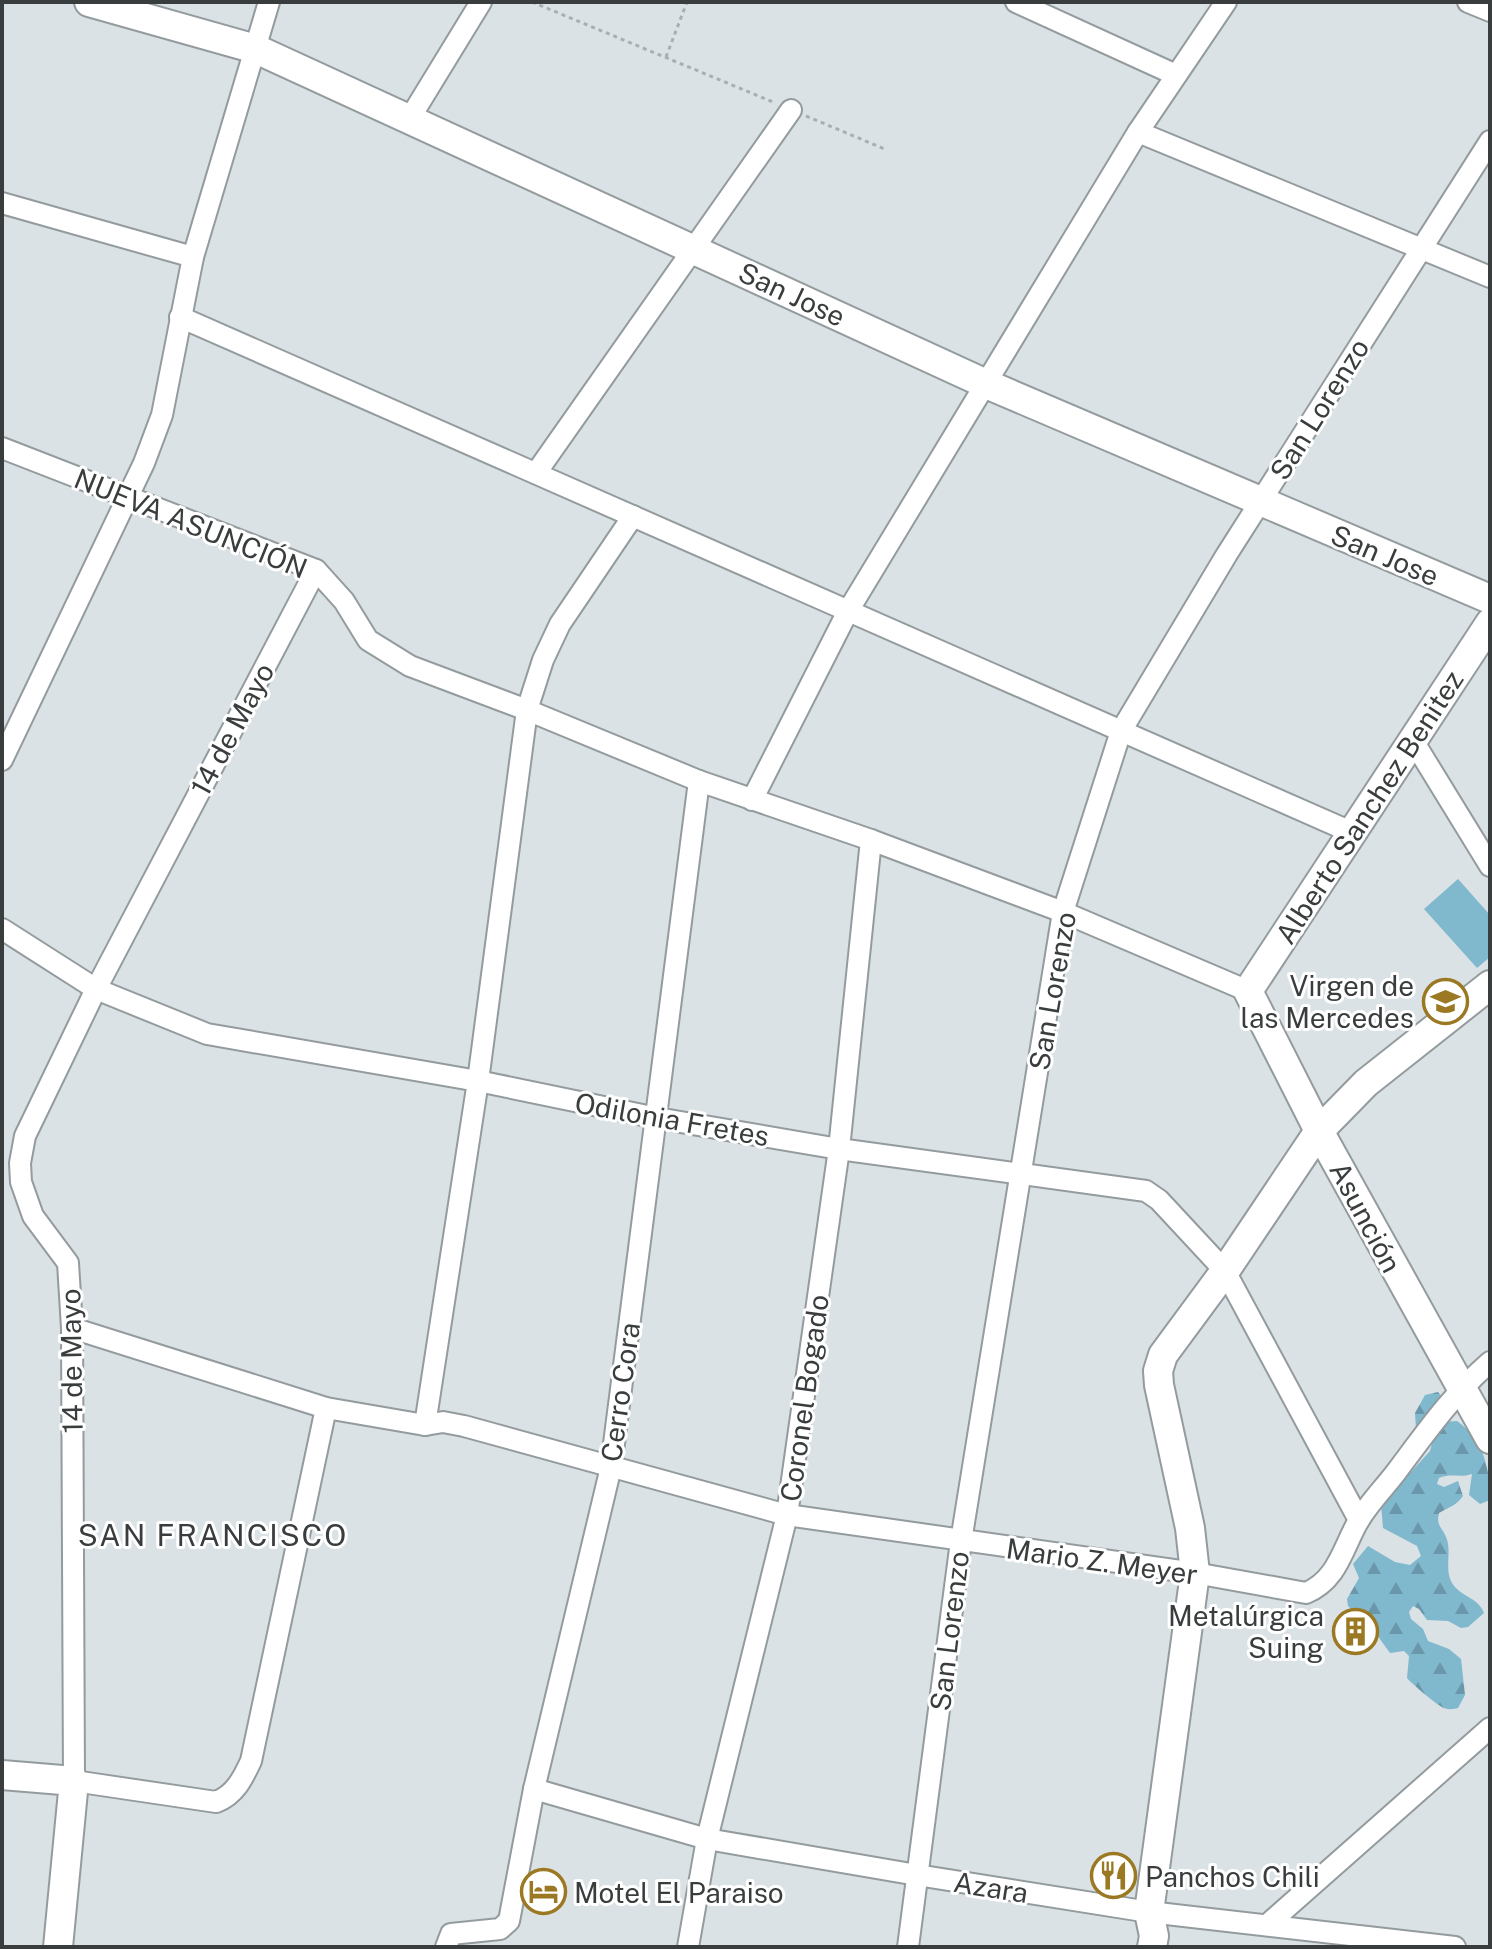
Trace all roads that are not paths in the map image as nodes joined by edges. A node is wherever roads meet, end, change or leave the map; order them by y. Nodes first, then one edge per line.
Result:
1 (89, 2) edge
2 (269, 2) edge
3 (481, 2) edge
4 (1016, 2) edge
5 (1226, 2) edge
6 (1468, 2) edge
7 (1490, 11) edge
8 (256, 49) junction
9 (1176, 75) junction
10 (791, 110) road end
11 (410, 118) junction
12 (1138, 132) junction
13 (1490, 141) edge
14 (2, 203) edge
15 (693, 248) junction
16 (1420, 249) junction
17 (193, 257) junction
18 (1490, 277) edge
19 (180, 317) junction
20 (984, 383) junction
21 (2, 448) edge
22 (536, 473) junction
23 (126, 498) junction
24 (1260, 502) junction
25 (633, 516) junction
26 (316, 570) junction
27 (1490, 599) edge
28 (848, 611) junction
29 (1490, 623) edge
30 (527, 710) junction
31 (1121, 731) junction
32 (1412, 739) junction
33 (2, 760) edge
34 (699, 781) junction
35 (752, 800) junction
36 (1351, 832) junction
37 (871, 840) junction
38 (1490, 866) edge
39 (1063, 912) junction
40 (2, 929) edge
41 (1490, 985) edge
42 (96, 989) junction
43 (1248, 991) junction
44 (478, 1081) junction
45 (657, 1118) junction
46 (1319, 1131) junction
47 (839, 1149) junction
48 (1022, 1174) junction
49 (1225, 1271) junction
50 (72, 1328) junction
51 (1490, 1362) edge
52 (1460, 1388) junction
53 (326, 1408) junction
54 (425, 1425) junction
55 (1490, 1439) edge
56 (611, 1467) junction
57 (787, 1515) junction
58 (1359, 1520) junction
59 (961, 1541) junction
60 (1195, 1573) junction
61 (1490, 1728) edge
62 (2, 1775) edge
63 (74, 1781) junction
64 (534, 1789) junction
65 (707, 1839) junction
66 (917, 1875) junction
67 (1149, 1912) junction
68 (1267, 1925) junction
69 (58, 1947) edge
70 (446, 1947) edge
71 (688, 1947) edge
72 (908, 1947) edge
73 (1135, 1947) edge
74 (1152, 1947) edge
75 (1455, 1947) edge

1 - 8 street, San Jose
2 - 8 street
3 - 11 street
4 - 9 street
5 - 9 street
6 - 7 street
8 - 11 street, San Jose
8 - 17 street
9 - 12 street
10 - 15 street
11 - 15 street, San Jose
12 - 16 street
12 - 20 street
13 - 16 street, San Lorenzo
14 - 17 street
15 - 20 street, San Jose
15 - 22 street
16 - 18 street
16 - 24 street, San Lorenzo
17 - 19 street
19 - 22 street
19 - 23 street
20 - 24 street, San Jose
20 - 28 street
21 - 23 street, NUEVA ASUNCIÓN
22 - 25 street
23 - 26 street, NUEVA ASUNCIÓN
23 - 33 street
24 - 27 street, San Jose
24 - 31 street, San Lorenzo
25 - 28 street
25 - 30 street
26 - 30 street, NUEVA ASUNCIÓN
26 - 42 street, 14 de Mayo
28 - 31 street
28 - 35 street
29 - 32 street, Alberto Sanchez Benitez
30 - 34 street, NUEVA ASUNCIÓN
30 - 44 street
31 - 36 street
31 - 39 street, San Lorenzo
32 - 36 street, Alberto Sanchez Benitez
32 - 38 street
34 - 35 street, NUEVA ASUNCIÓN
34 - 45 street, Cerro Cora
35 - 37 street, NUEVA ASUNCIÓN
36 - 43 street, Alberto Sanchez Benitez
37 - 39 street, NUEVA ASUNCIÓN
37 - 47 street, Coronel Bogado
39 - 43 street, NUEVA ASUNCIÓN
39 - 48 street, San Lorenzo
40 - 42 street, Odilonia Fretes
41 - 46 street
42 - 44 street, Odilonia Fretes
42 - 50 street, 14 de Mayo
43 - 46 street, Asunción
44 - 45 street, Odilonia Fretes
44 - 54 street
45 - 47 street, Odilonia Fretes
45 - 56 street, Cerro Cora
46 - 49 street
46 - 52 street, Asunción
47 - 48 street, Odilonia Fretes
47 - 57 street, Coronel Bogado
48 - 49 street, Odilonia Fretes
48 - 59 street, San Lorenzo
49 - 58 street, Odilonia Fretes
49 - 60 street
50 - 53 street, Mario Z. Meyer
50 - 63 street, 14 de Mayo
51 - 52 street, Mario Z. Meyer
52 - 55 street, Asunción
52 - 58 street, Mario Z. Meyer
53 - 54 street, Mario Z. Meyer
53 - 63 street
54 - 56 street, Mario Z. Meyer
56 - 57 street, Mario Z. Meyer
56 - 64 street, Cerro Cora
57 - 59 street, Mario Z. Meyer
57 - 65 street, Coronel Bogado
58 - 60 street, Mario Z. Meyer
59 - 60 street, Mario Z. Meyer
59 - 66 street, San Lorenzo
60 - 67 street
61 - 68 street
62 - 63 street
63 - 69 street, 14 de Mayo
64 - 65 street, Azara
64 - 70 street, Cerro Cora
65 - 66 street, Azara
65 - 71 street, Coronel Bogado
66 - 67 street, Azara
66 - 72 street, San Lorenzo
67 - 68 street, Azara
67 - 73 street
67 - 74 street
68 - 75 street, Azara

